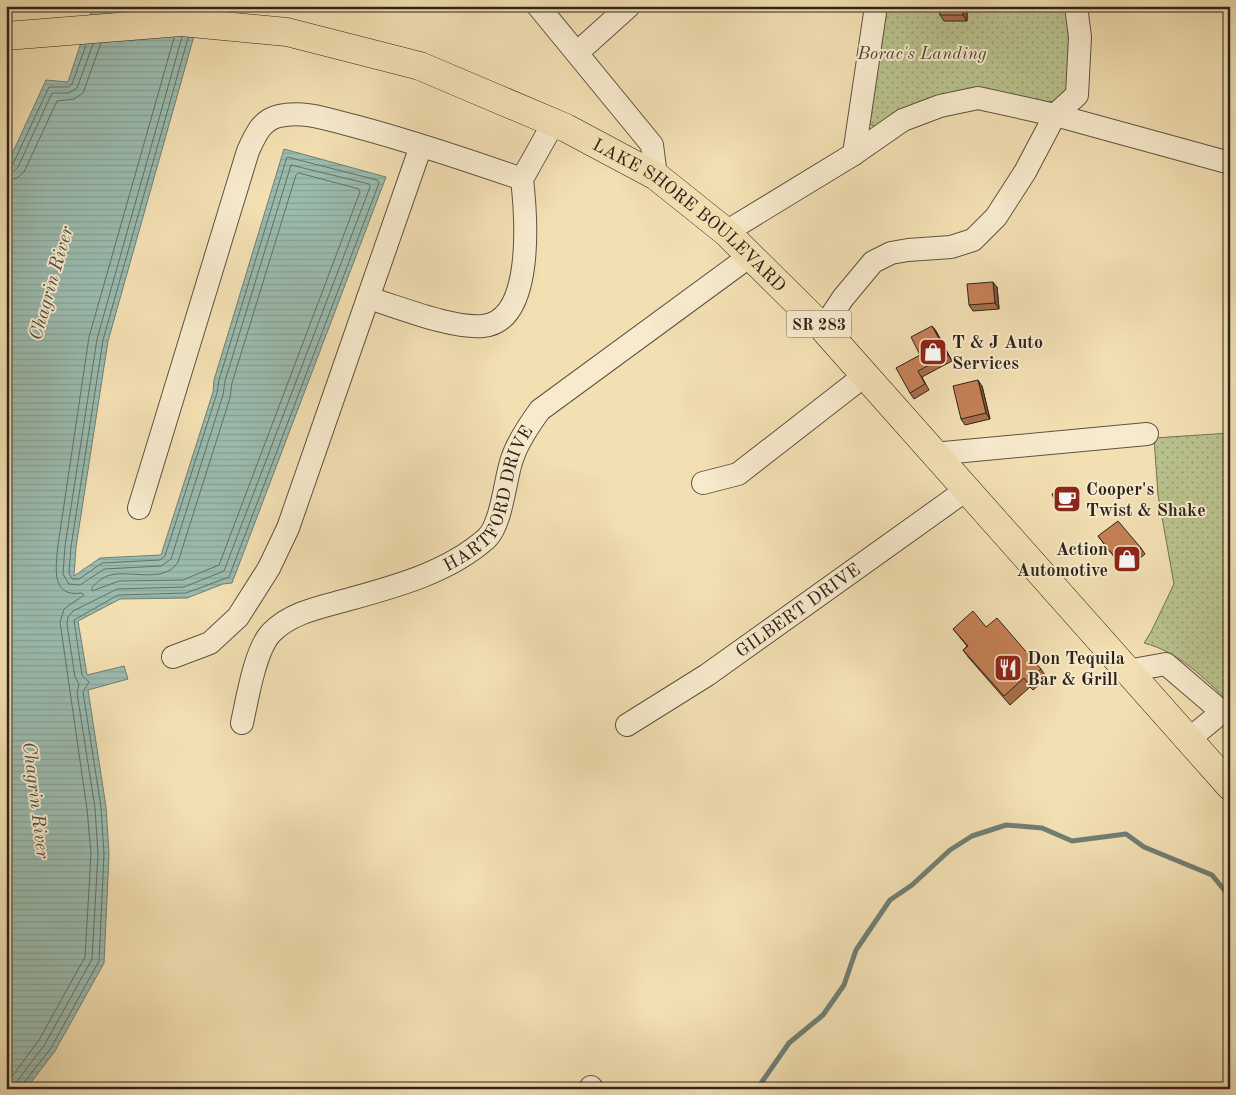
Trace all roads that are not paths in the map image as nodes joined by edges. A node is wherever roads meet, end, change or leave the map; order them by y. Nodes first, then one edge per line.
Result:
1 (538, 6) edge
2 (629, 6) edge
3 (876, 6) edge
4 (1076, 6) edge
5 (10, 35) edge
6 (578, 52) junction
7 (1054, 115) junction
8 (554, 122) junction
9 (420, 146) junction
10 (854, 154) junction
11 (1230, 164) edge
12 (656, 176) junction
13 (522, 179) junction
14 (726, 232) junction
15 (750, 256) junction
16 (368, 298) junction
17 (823, 328) junction
18 (864, 376) junction
19 (1148, 434) dead end
20 (933, 454) junction
21 (703, 483) dead end
22 (966, 490) junction
23 (139, 508) dead end
24 (173, 657) dead end
25 (1127, 671) junction
26 (1226, 713) edge
27 (242, 723) dead end
28 (627, 725) dead end
29 (1188, 740) junction
30 (1230, 786) edge

1 - 6 street
2 - 6 street
3 - 10 street
4 - 7 street
5 - 8 main road, LAKE SHORE BOULEVARD / SR 283
6 - 12 street
7 - 10 street
7 - 11 street
7 - 17 street
8 - 12 main road, LAKE SHORE BOULEVARD / SR 283
8 - 13 street
9 - 13 street
9 - 16 street
9 - 23 street
10 - 14 street
12 - 14 main road, LAKE SHORE BOULEVARD / SR 283
13 - 16 street
14 - 15 main road, LAKE SHORE BOULEVARD / SR 283
15 - 17 main road, LAKE SHORE BOULEVARD / SR 283
15 - 27 street, HARTFORD DRIVE
16 - 24 street
17 - 18 main road, LAKE SHORE BOULEVARD / SR 283
18 - 20 main road, LAKE SHORE BOULEVARD / SR 283
18 - 21 street
19 - 20 street
20 - 22 main road, LAKE SHORE BOULEVARD / SR 283
22 - 25 main road, LAKE SHORE BOULEVARD / SR 283
22 - 28 street, GILBERT DRIVE
25 - 26 street
25 - 29 main road, LAKE SHORE BOULEVARD / SR 283
26 - 29 street
29 - 30 main road, LAKE SHORE BOULEVARD / SR 283

